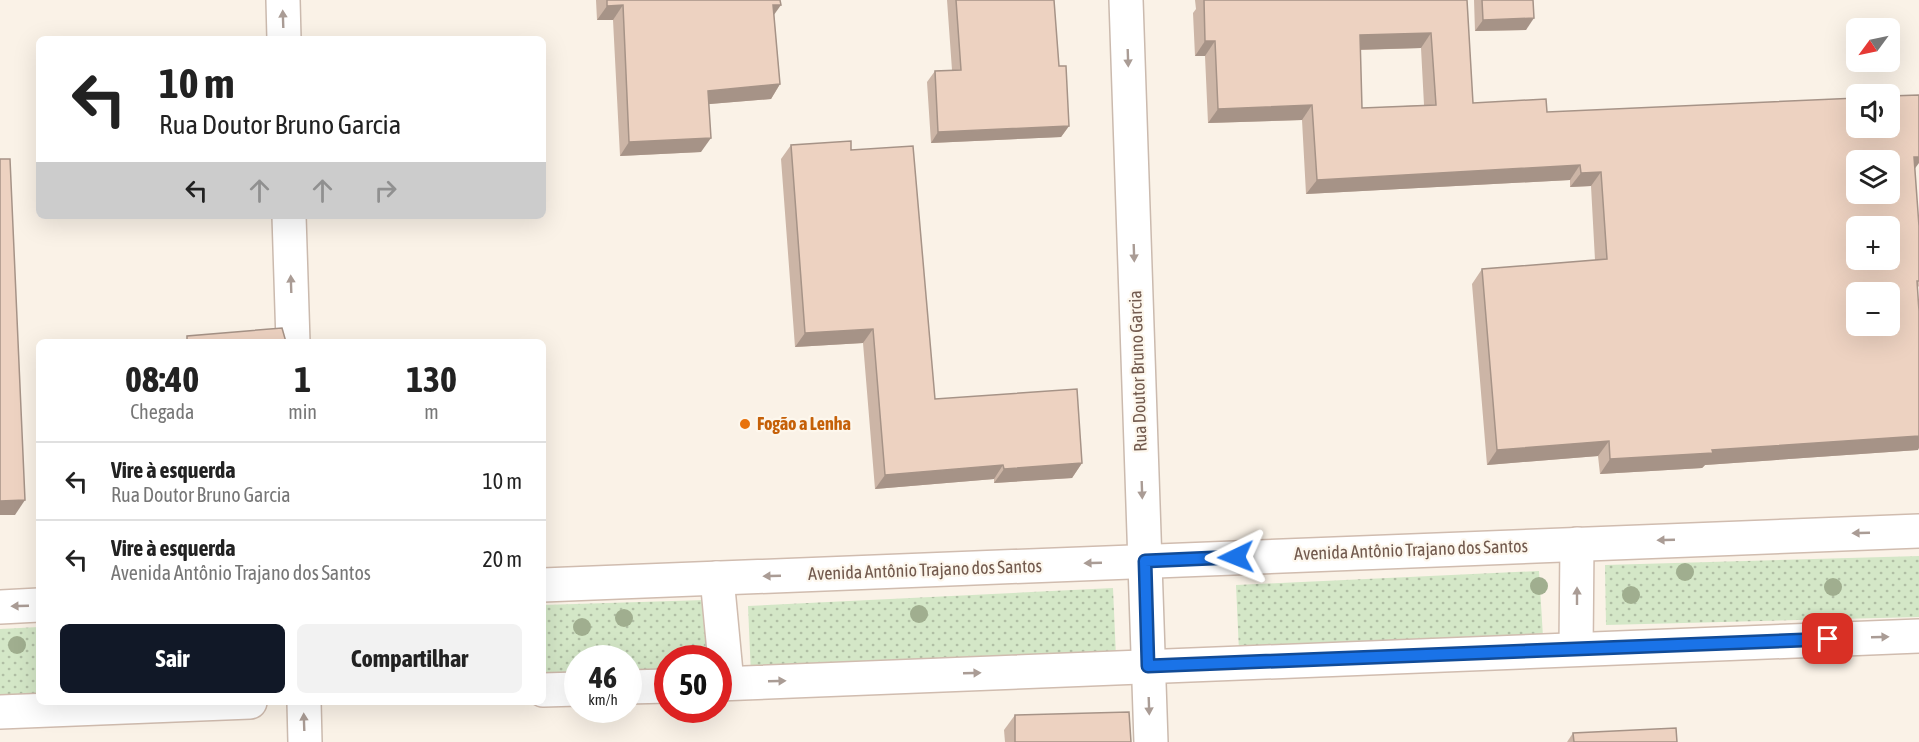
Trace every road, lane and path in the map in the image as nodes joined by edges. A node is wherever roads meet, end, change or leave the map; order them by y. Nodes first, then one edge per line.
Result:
1 (283, 0) edge
2 (1126, 0) edge
3 (284, 36) edge
4 (289, 219) edge
5 (293, 339) edge
6 (1919, 531) edge
7 (1577, 544) junction
8 (1145, 561) junction
9 (717, 578) junction
10 (546, 585) edge
11 (36, 605) edge
12 (0, 607) edge
13 (1919, 636) edge
14 (721, 645) edge
15 (1576, 649) junction
16 (1148, 666) junction
17 (732, 683) edge
18 (564, 689) edge
19 (546, 690) edge
20 (175, 705) edge
21 (304, 705) edge
22 (0, 712) edge
23 (305, 742) edge
24 (1151, 742) edge

3 -> 1 main road
2 -> 8 main road, Rua Doutor Bruno Garcia
5 -> 4 main road
6 -> 7 main road, Avenida Antônio Trajano dos Santos
7 - 8 main road, Avenida Antônio Trajano dos Santos
15 -> 7 main road
8 -> 9 main road, Avenida Antônio Trajano dos Santos
8 - 16 main road, Rua Doutor Bruno Garcia
9 - 10 main road, Avenida Antônio Trajano dos Santos
9 - 14 main road
11 -> 12 main road
15 -> 13 main road
15 - 16 main road
17 -> 16 main road
16 -> 24 main road, Rua Doutor Bruno Garcia
18 - 19 main road
20 - 22 main road
23 -> 21 main road

